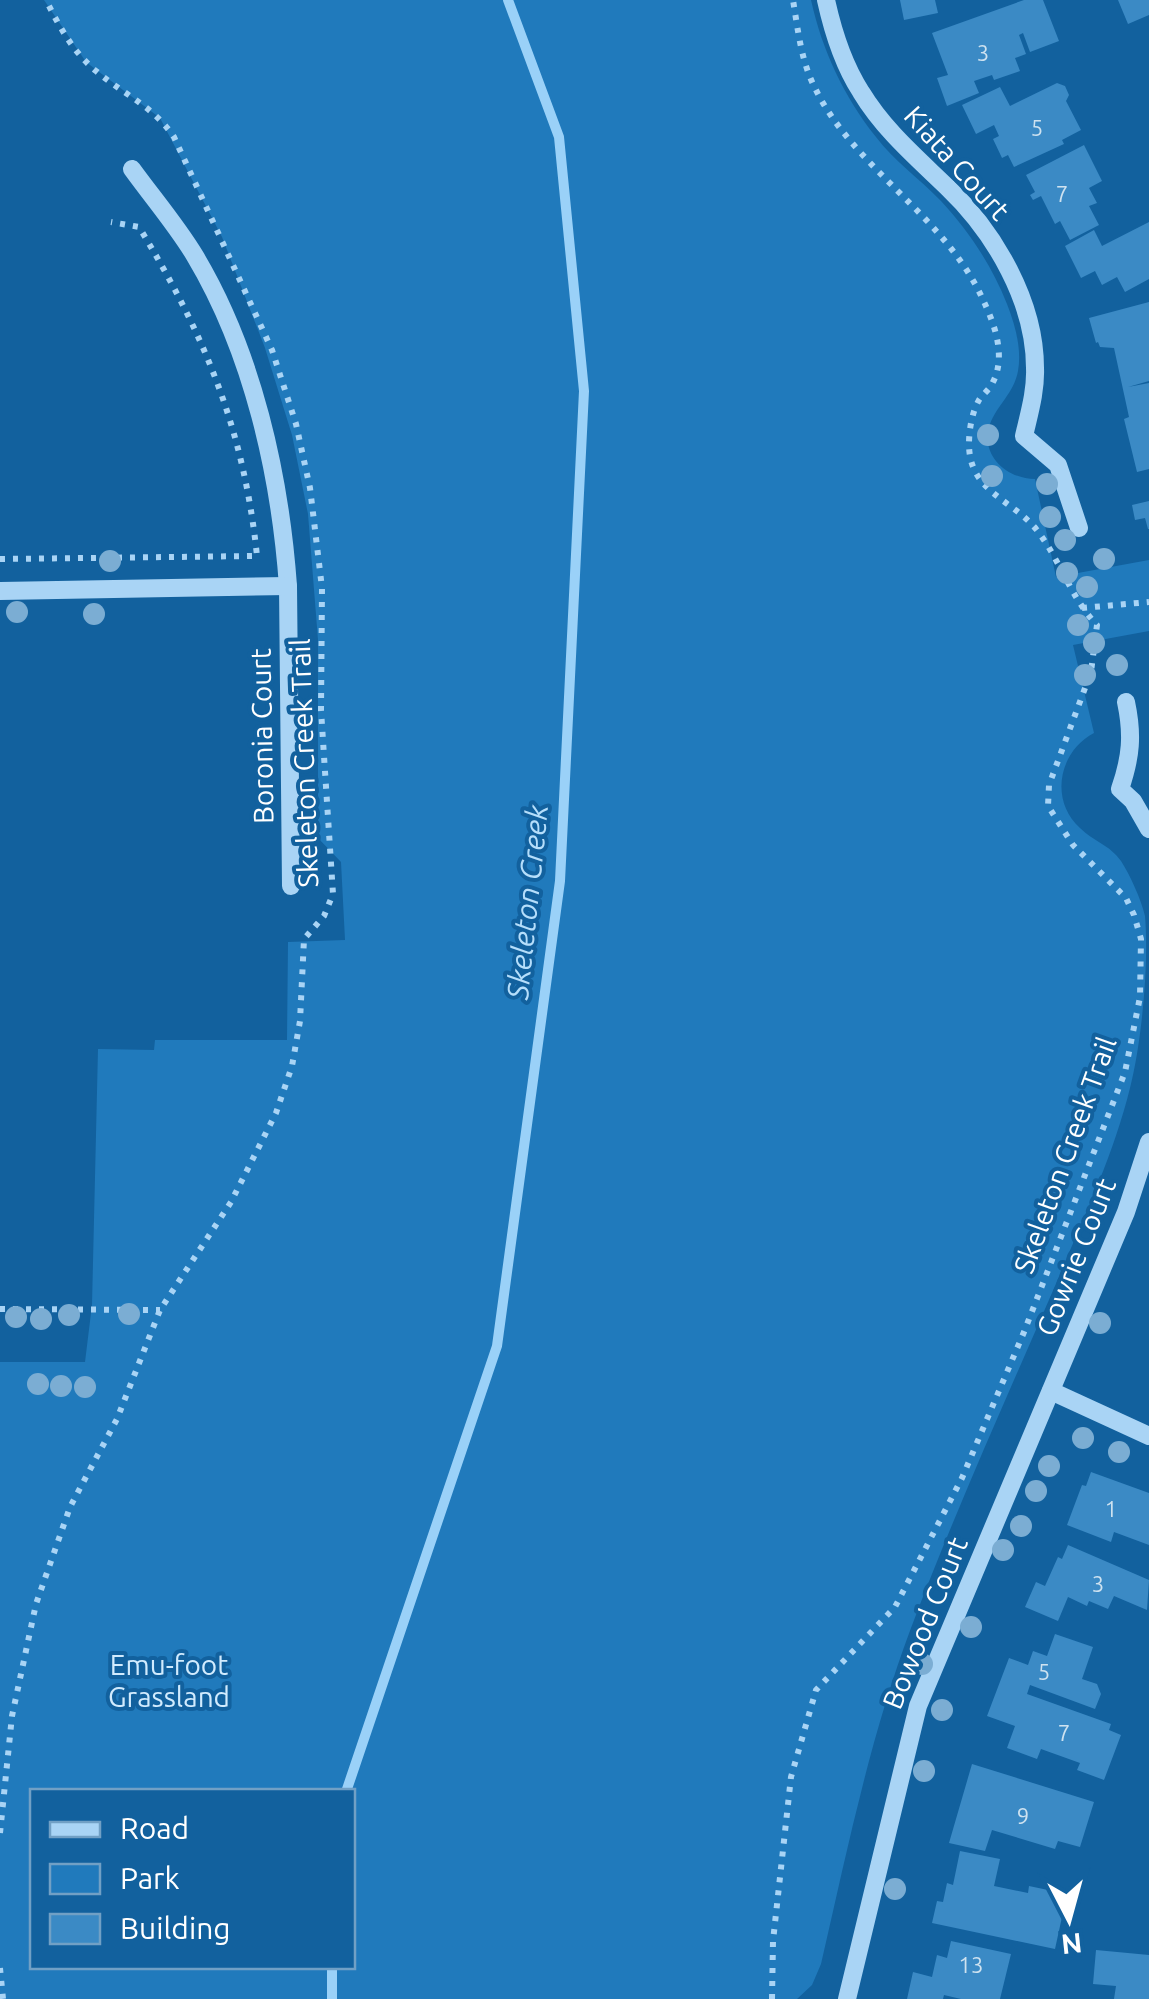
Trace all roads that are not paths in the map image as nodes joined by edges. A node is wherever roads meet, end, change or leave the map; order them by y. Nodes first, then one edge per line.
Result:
1 (826, 0) edge
2 (132, 169) dead end
3 (1079, 528) dead end
4 (288, 586) junction
5 (0, 590) edge
6 (1126, 702) dead end
7 (1149, 829) edge
8 (292, 886) dead end
9 (1149, 1142) edge
10 (1051, 1391) junction
11 (1149, 1436) edge
12 (847, 1999) edge

1 - 3 street, Kiata Court
2 - 4 street, Boronia Court
4 - 5 street
4 - 8 street, Boronia Court
6 - 7 street
9 - 10 street, Gowrie Court
10 - 11 street
10 - 12 street, Bowood Court

